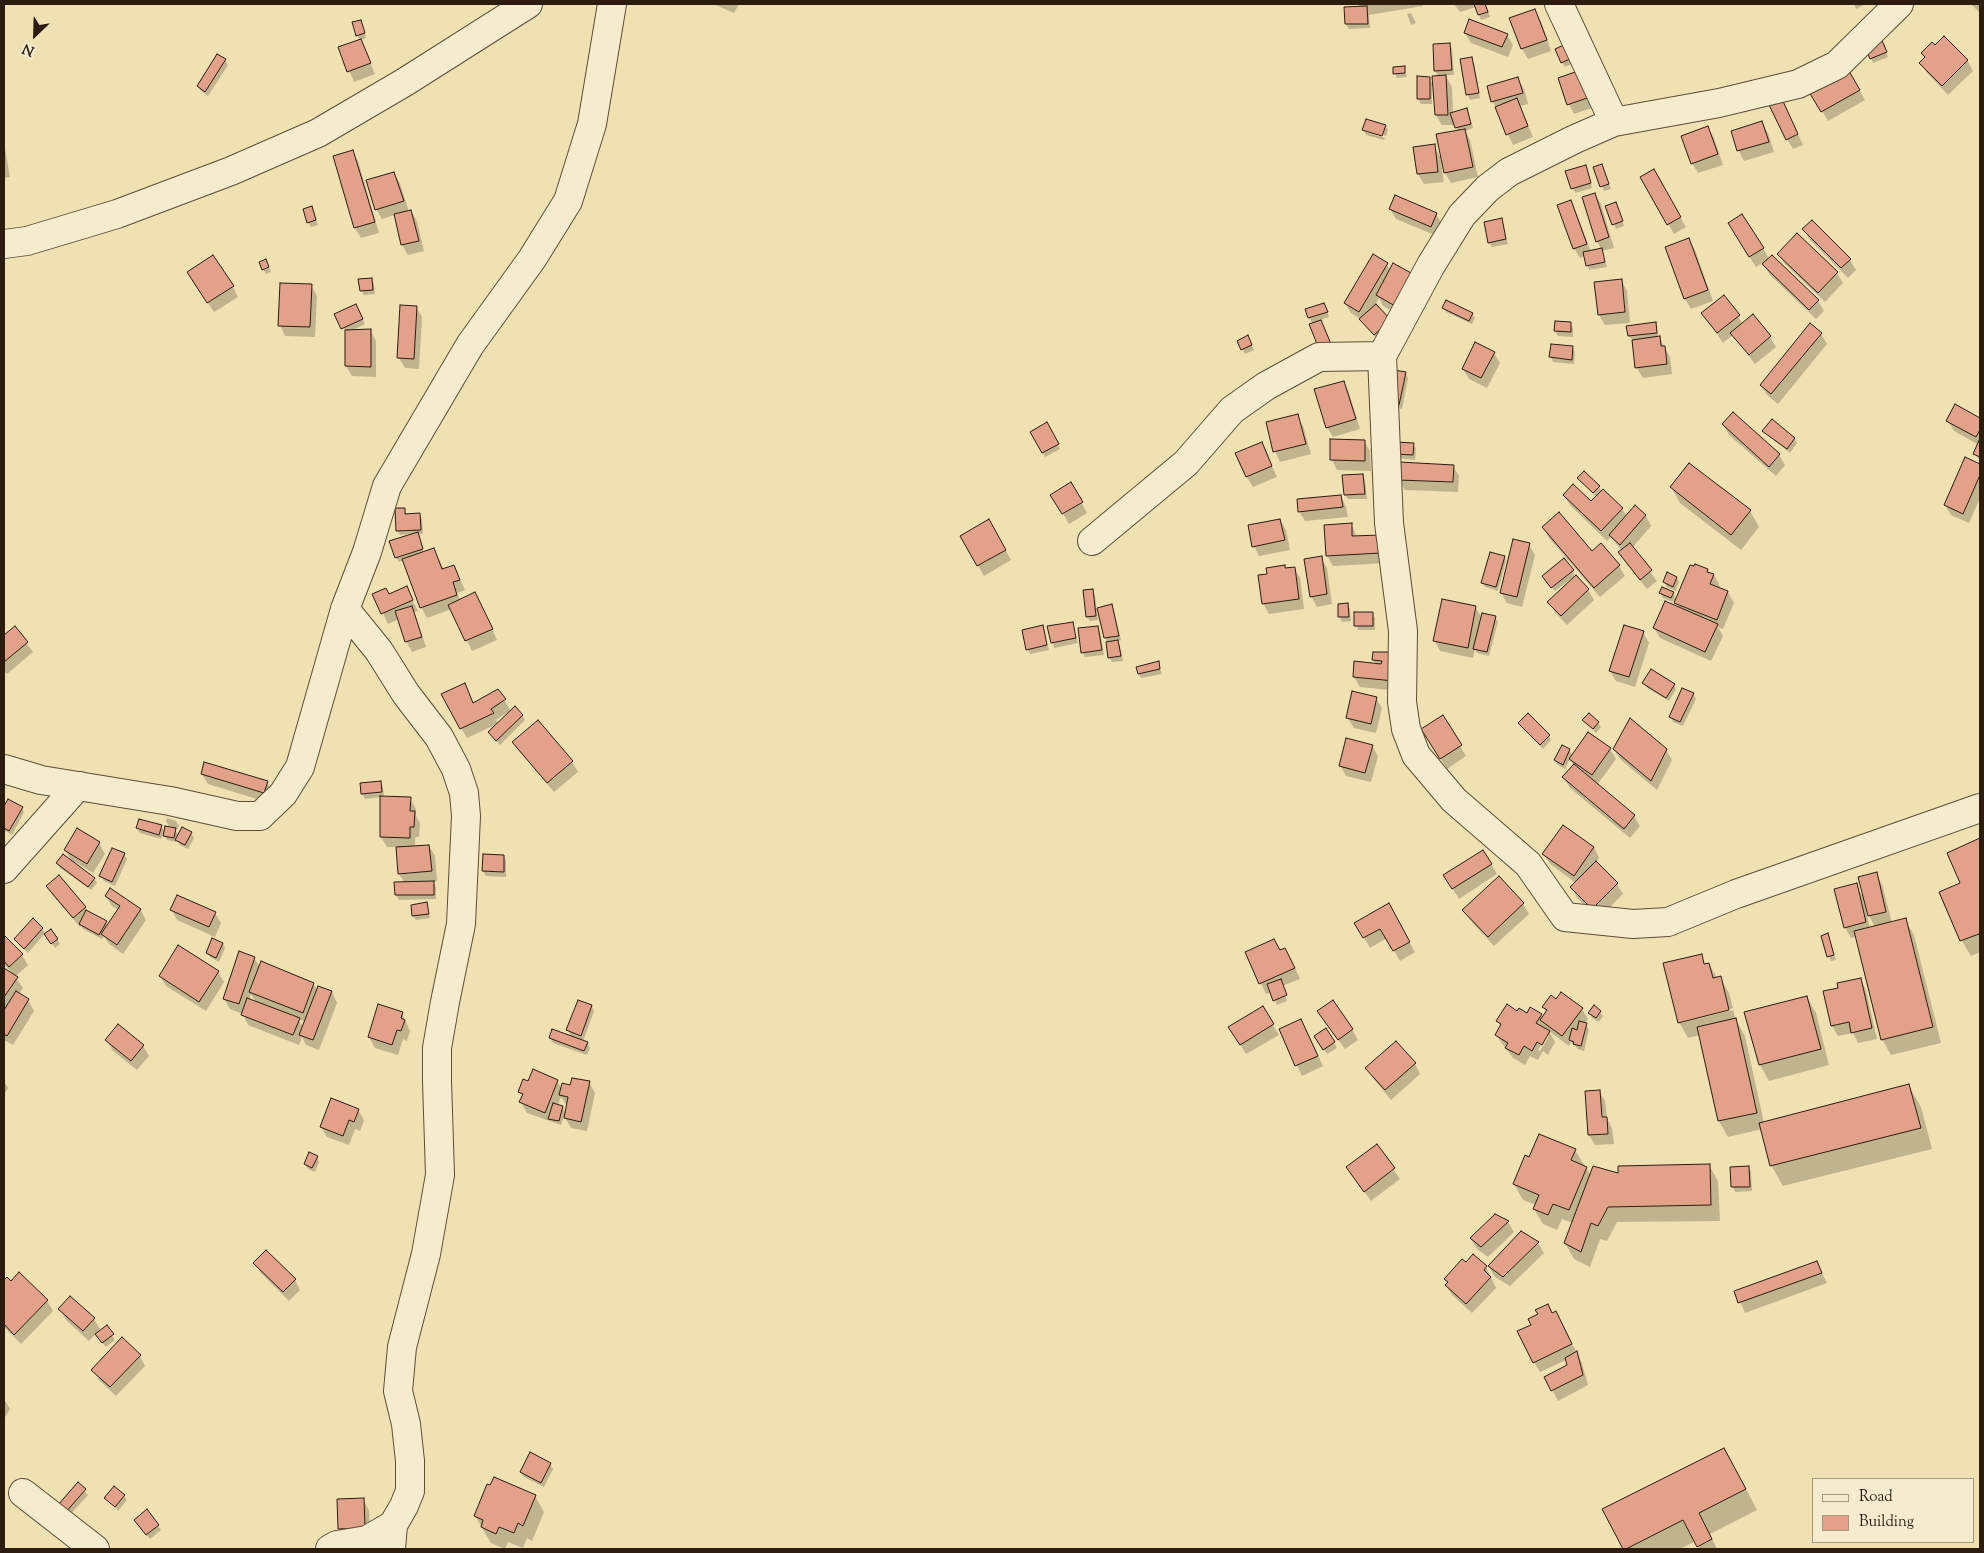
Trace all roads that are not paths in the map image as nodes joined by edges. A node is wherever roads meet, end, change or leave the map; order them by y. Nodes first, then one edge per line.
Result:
1 (528, 4) edge
2 (612, 4) edge
3 (1559, 4) edge
4 (1899, 4) edge
5 (1614, 122) junction
6 (4, 244) edge
7 (1382, 356) junction
8 (1092, 541) dead end
9 (345, 609) junction
10 (4, 769) edge
11 (80, 786) junction
12 (1980, 808) edge
13 (4, 869) edge
14 (23, 1494) dead end
15 (392, 1537) edge
16 (95, 1549) edge
17 (330, 1549) edge

1 - 6 street
2 - 9 street
3 - 5 street
4 - 5 street
5 - 7 street
7 - 8 street
7 - 12 street
9 - 11 street
9 - 15 street
10 - 11 street
11 - 13 street
14 - 16 street
15 - 17 street

